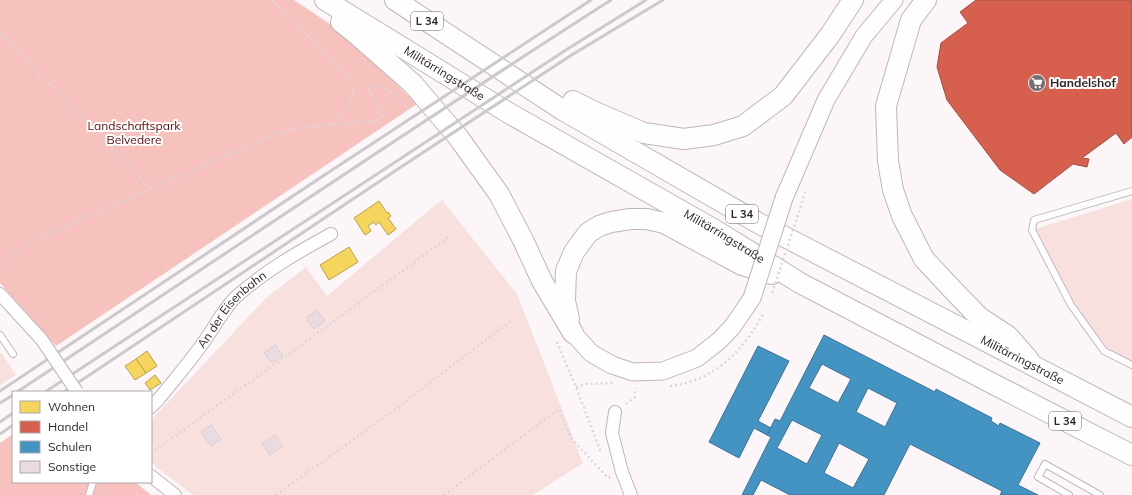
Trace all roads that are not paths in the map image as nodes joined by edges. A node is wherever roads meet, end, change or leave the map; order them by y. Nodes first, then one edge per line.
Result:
1 (312, 0) edge
2 (325, 0) edge
3 (395, 0) edge
4 (853, 0) edge
5 (894, 0) edge
6 (926, 0) edge
7 (459, 42) junction
8 (1132, 191) edge
9 (331, 234) dead end
10 (800, 283) junction
11 (0, 294) edge
12 (0, 335) edge
13 (564, 335) junction
14 (13, 354) dead end
15 (1132, 365) edge
16 (1035, 368) junction
17 (76, 391) edge
18 (152, 406) edge
19 (615, 412) dead end
20 (1132, 417) edge
21 (1132, 455) edge
22 (152, 477) edge
23 (93, 483) edge
24 (89, 495) edge
25 (175, 495) edge
26 (631, 495) edge
27 (1069, 495) edge
28 (1100, 495) edge

1 - 13 highway, L 34
2 - 10 highway, Militärringstraße / L 34
3 - 7 highway, Militärringstraße / L 34
4 - 7 highway, L 34
5 - 13 main road, L 34, bridge
6 - 16 highway, L 34
7 - 16 highway, Militärringstraße / L 34
8 - 15 lane
9 - 18 street, An der Eisenbahn
10 - 13 highway, L 34
10 - 21 highway, Militärringstraße / L 34
11 - 17 street, bridge
12 - 14 lane
16 - 20 highway, Militärringstraße / L 34
19 - 26 street
22 - 25 street
23 - 24 lane
27 - 28 lane

